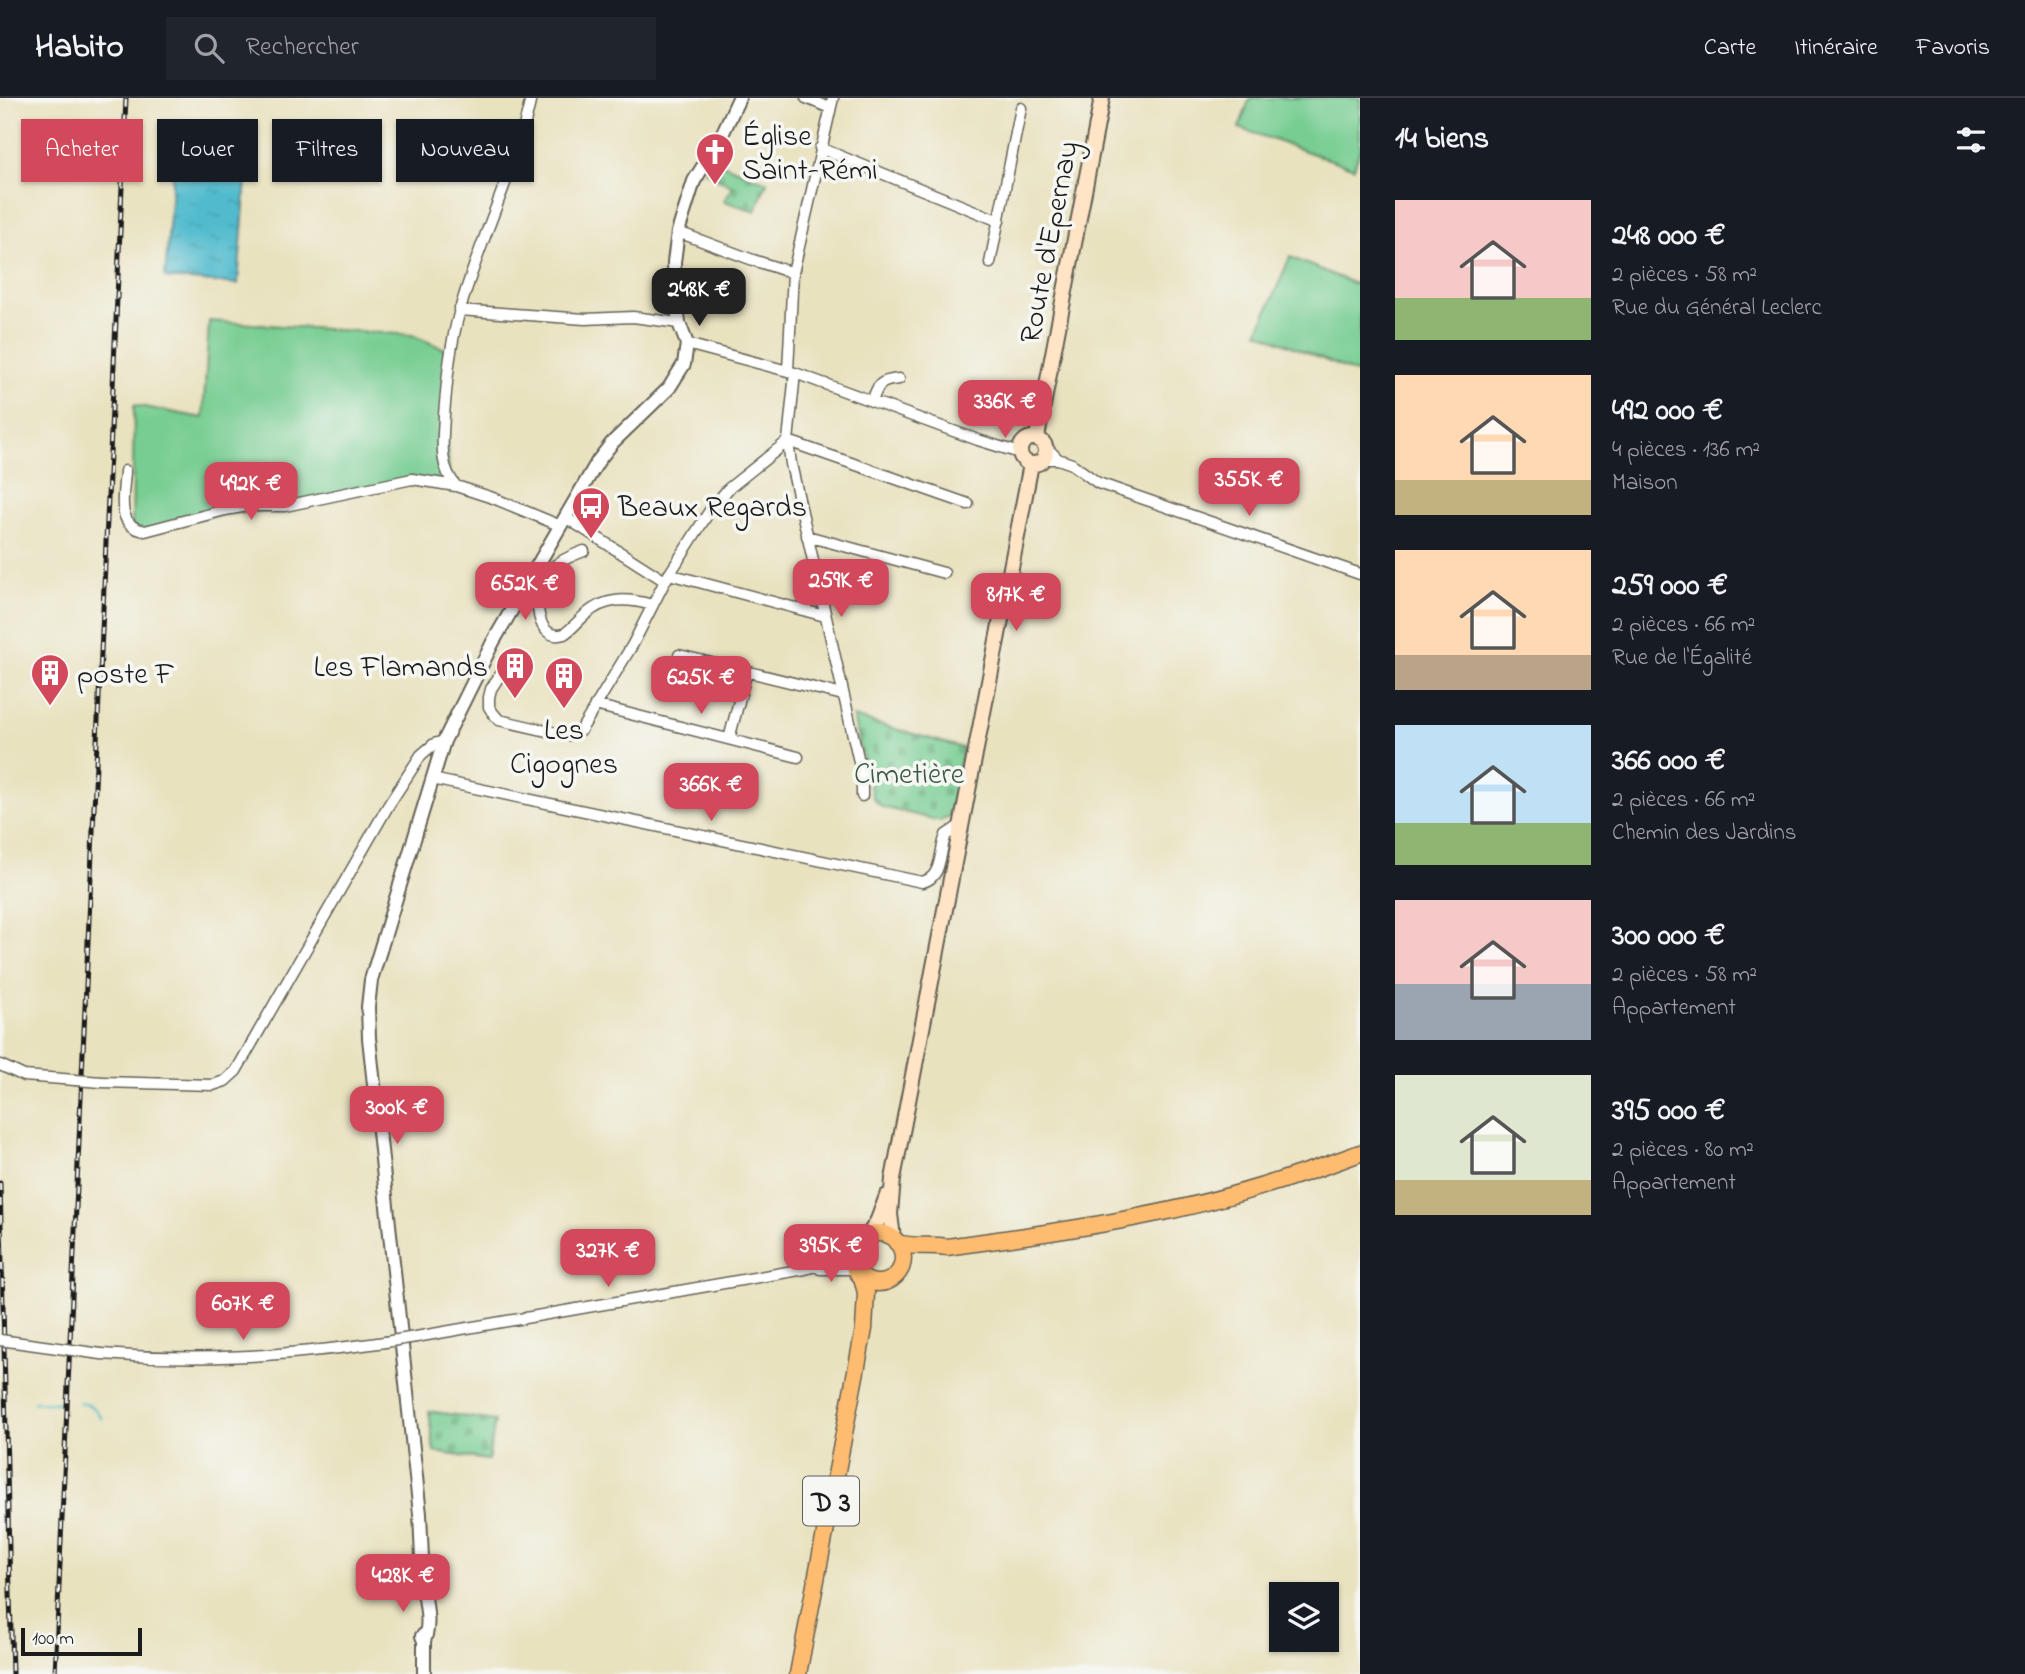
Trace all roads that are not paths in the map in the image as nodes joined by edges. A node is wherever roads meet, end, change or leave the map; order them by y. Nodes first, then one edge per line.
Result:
1 (531, 98) edge
2 (739, 98) edge
3 (806, 98) edge
4 (1102, 98) edge
5 (832, 103) edge
6 (1021, 108) dead end
7 (820, 148) junction
8 (999, 221) junction
9 (678, 232) junction
10 (990, 263) dead end
11 (793, 273) junction
12 (459, 310) junction
13 (679, 323) junction
14 (687, 344) junction
15 (792, 371) junction
16 (899, 379) dead end
17 (872, 401) junction
18 (788, 441) junction
19 (1020, 453) junction
20 (1043, 453) junction
21 (125, 471) dead end
22 (456, 486) junction
23 (968, 504) dead end
24 (563, 521) junction
25 (807, 536) junction
26 (584, 551) dead end
27 (944, 573) dead end
28 (1360, 573) edge
29 (667, 578) junction
30 (652, 605) junction
31 (825, 616) junction
32 (679, 655) dead end
33 (505, 667) dead end
34 (747, 671) junction
35 (843, 695) junction
36 (595, 705) junction
37 (729, 739) junction
38 (444, 741) junction
39 (798, 757) dead end
40 (432, 779) junction
41 (862, 796) dead end
42 (961, 825) junction
43 (0, 1065) edge
44 (1360, 1153) edge
45 (893, 1179) junction
46 (869, 1235) junction
47 (895, 1240) junction
48 (947, 1247) junction
49 (854, 1250) junction
50 (901, 1265) junction
51 (805, 1269) junction
52 (859, 1273) junction
53 (887, 1281) junction
54 (864, 1329) junction
55 (0, 1340) edge
56 (424, 1674) edge
57 (798, 1674) edge

1 - 12 street
2 - 9 street
3 - 5 street
4 - 20 main road, Route d'Epernay
5 - 7 street
6 - 8 street
7 - 8 street
7 - 11 street
8 - 10 street
9 - 11 street
9 - 13 street
11 - 15 street
12 - 13 street
12 - 22 street
13 - 14 street
14 - 15 street
14 - 24 street
15 - 17 street
15 - 18 street
16 - 17 street
17 - 19 street
18 - 23 street
18 - 25 street
18 - 29 street
19 - 20 main road
19 - 20 main road
20 - 28 street
20 - 42 main road, Route d'Epernay
21 - 22 street
22 - 24 street
24 - 29 street
24 - 38 street
25 - 27 street
25 - 31 street
26 - 30 street
29 - 30 street
29 - 31 street
30 - 36 street
31 - 35 street
32 - 34 street
33 - 36 street
34 - 35 street
34 - 37 street
35 - 41 street
36 - 37 street
37 - 39 street
38 - 40 street
38 - 43 street, bridge
40 - 42 street
40 - 56 street
42 - 45 main road, Route d'Epernay
44 - 48 main road
45 - 46 main road
45 - 47 main road
46 - 47 main road
46 - 49 main road
47 - 48 main road
47 - 50 main road
48 - 50 main road
49 - 51 street
49 - 52 main road
50 - 53 main road
51 - 52 street
51 - 55 street, bridge
52 - 53 main road
52 - 54 main road, D 3
53 - 54 main road, D 3
54 - 57 main road, D 3

